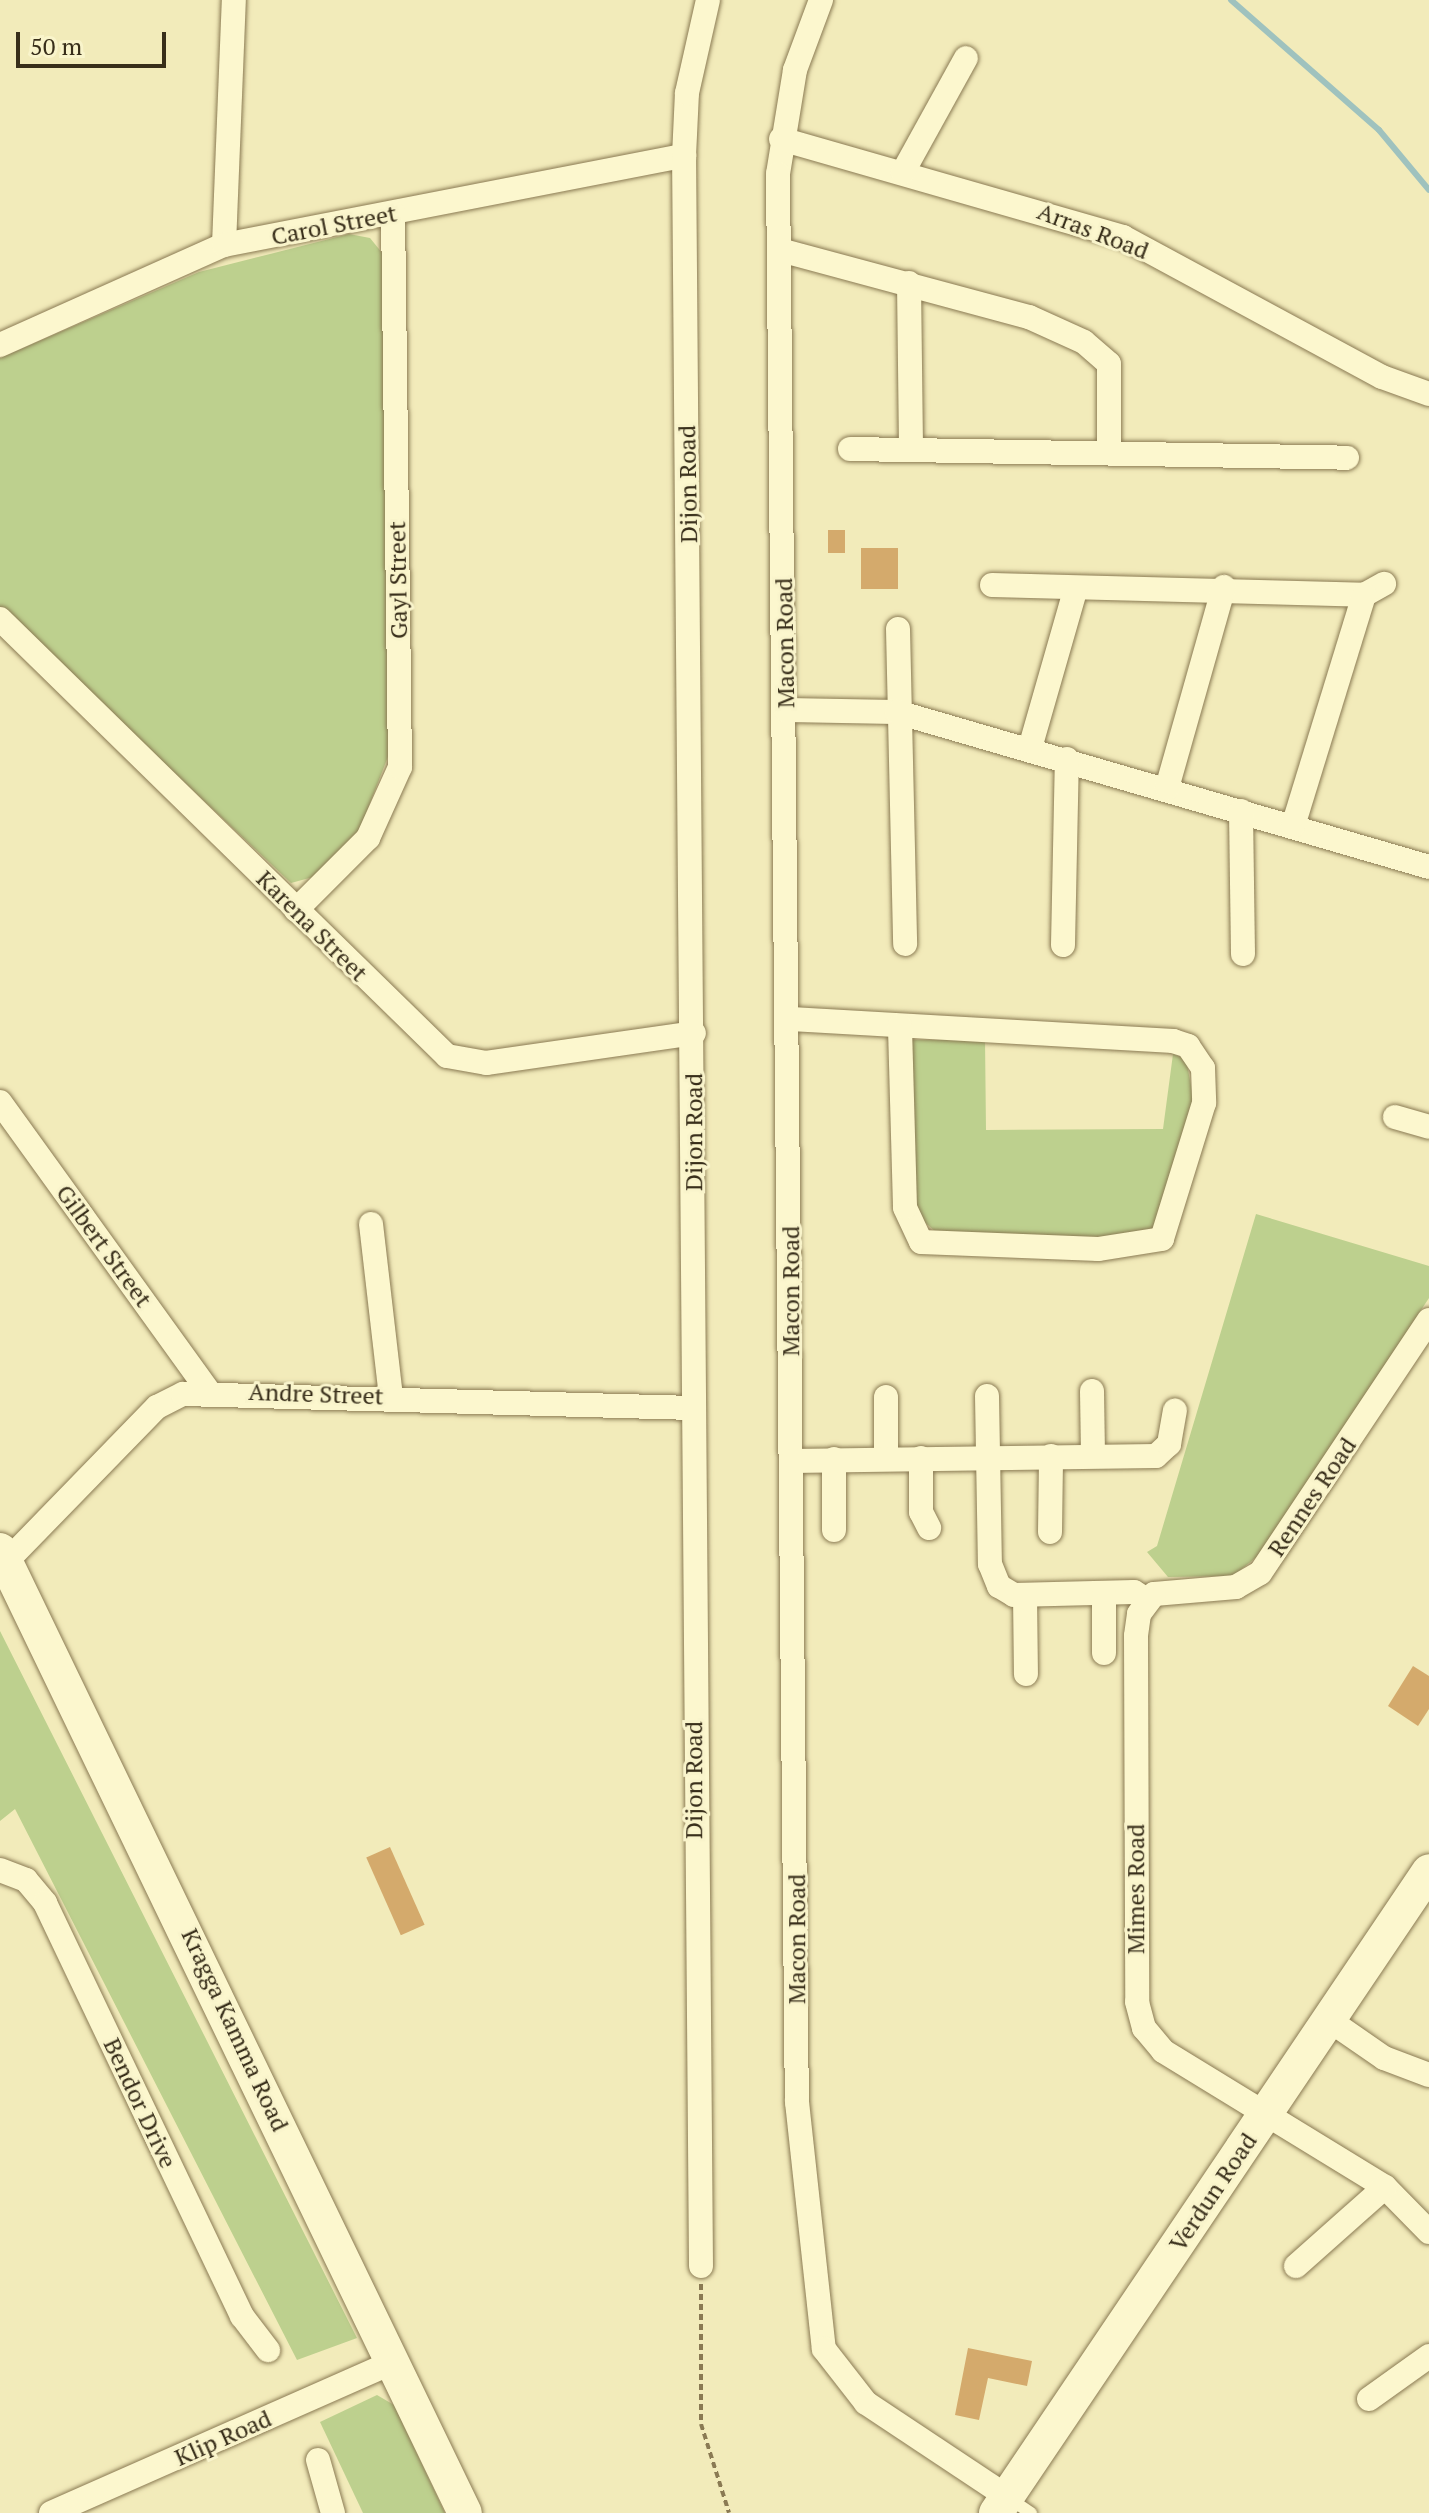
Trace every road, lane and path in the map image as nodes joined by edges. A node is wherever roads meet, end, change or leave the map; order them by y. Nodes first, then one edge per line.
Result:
1 (234, 0) edge
2 (708, 0) edge
3 (821, 0) edge
4 (966, 58) dead end
5 (781, 139) junction
6 (684, 156) junction
7 (903, 172) junction
8 (393, 213) junction
9 (224, 245) junction
10 (780, 250) junction
11 (909, 283) junction
12 (0, 345) edge
13 (1429, 394) edge
14 (850, 449) dead end
15 (911, 450) junction
16 (1109, 453) junction
17 (1347, 458) dead end
18 (992, 585) dead end
19 (1224, 587) junction
20 (1076, 588) junction
21 (898, 629) dead end
22 (4, 632) edge
23 (786, 710) junction
24 (897, 712) junction
25 (1030, 748) junction
26 (1067, 759) junction
27 (1167, 788) junction
28 (1241, 811) junction
29 (1293, 826) junction
30 (1429, 867) edge
31 (296, 910) junction
32 (905, 944) dead end
33 (1063, 945) dead end
34 (1243, 954) dead end
35 (791, 1019) junction
36 (900, 1026) junction
37 (694, 1033) junction
38 (0, 1102) edge
39 (1395, 1117) dead end
40 (1429, 1127) edge
41 (371, 1224) dead end
42 (1429, 1320) edge
43 (208, 1390) junction
44 (1093, 1391) dead end
45 (391, 1397) junction
46 (886, 1397) dead end
47 (987, 1397) dead end
48 (693, 1408) junction
49 (1175, 1411) dead end
50 (988, 1456) junction
51 (1051, 1456) junction
52 (1093, 1456) junction
53 (921, 1458) junction
54 (834, 1459) junction
55 (886, 1459) junction
56 (792, 1461) junction
57 (929, 1528) dead end
58 (834, 1530) dead end
59 (1050, 1532) dead end
60 (4, 1555) edge
61 (1104, 1593) junction
62 (1025, 1595) junction
63 (1147, 1600) junction
64 (1104, 1653) dead end
65 (1026, 1674) dead end
66 (0, 1870) edge
67 (1429, 1871) edge
68 (1329, 2020) junction
69 (1429, 2075) edge
70 (1266, 2112) junction
71 (1385, 2187) junction
72 (1429, 2232) edge
73 (701, 2266) joint
74 (1296, 2266) dead end
75 (268, 2350) dead end
76 (1429, 2356) edge
77 (393, 2362) junction
78 (1369, 2399) dead end
79 (318, 2460) dead end
80 (1011, 2507) edge
81 (51, 2513) edge
82 (333, 2513) edge
83 (465, 2513) edge
84 (729, 2513) edge

1 - 9 street
2 - 6 street, Dijon Road
3 - 5 street, Macon Road
4 - 7 street
5 - 7 street, Arras Road
5 - 10 street, Macon Road
6 - 8 street, Carol Street
6 - 37 street, Dijon Road
7 - 13 street, Arras Road
8 - 9 street, Carol Street
8 - 31 street, Gayl Street
9 - 12 street, Carol Street
10 - 11 street
10 - 23 street, Macon Road
11 - 15 street
11 - 16 street
14 - 15 street
15 - 16 street
16 - 17 street
18 - 20 street
19 - 20 street
19 - 27 street
19 - 29 street
20 - 25 street
21 - 24 street
22 - 31 street, Karena Street
23 - 24 street
23 - 35 street, Macon Road
24 - 25 street
24 - 32 street
25 - 26 street
26 - 27 street
26 - 33 street
27 - 28 street
28 - 29 street
28 - 34 street
29 - 30 street
31 - 37 street, Karena Street
35 - 36 street
35 - 56 street, Macon Road
36 - 36 street
37 - 48 street, Dijon Road
38 - 43 street, Gilbert Street
39 - 40 street
41 - 45 street
42 - 63 street, Rennes Road
43 - 45 street, Andre Street
43 - 60 street, Andre Street
44 - 52 street
45 - 48 street, Andre Street
46 - 55 street
47 - 50 street
48 - 73 street, Dijon Road
49 - 52 street
50 - 51 street
50 - 53 street
50 - 62 street
51 - 52 street
51 - 59 street
53 - 55 street
53 - 57 street
54 - 55 street
54 - 56 street
54 - 58 street
56 - 80 street, Macon Road
60 - 77 main road, Kragga Kamma Road
61 - 62 street
61 - 63 street
61 - 64 street
62 - 65 street
63 - 70 street, Mimes Road
66 - 75 street, Bendor Drive
67 - 68 main road, Verdun Road
68 - 69 street
68 - 70 main road, Verdun Road
70 - 71 street, Mimes Road
70 - 80 main road, Verdun Road
71 - 72 street, Mimes Road
71 - 74 street
73 - 84 path
76 - 78 street
77 - 81 street, Klip Road
77 - 83 main road, Kragga Kamma Road
79 - 82 street

